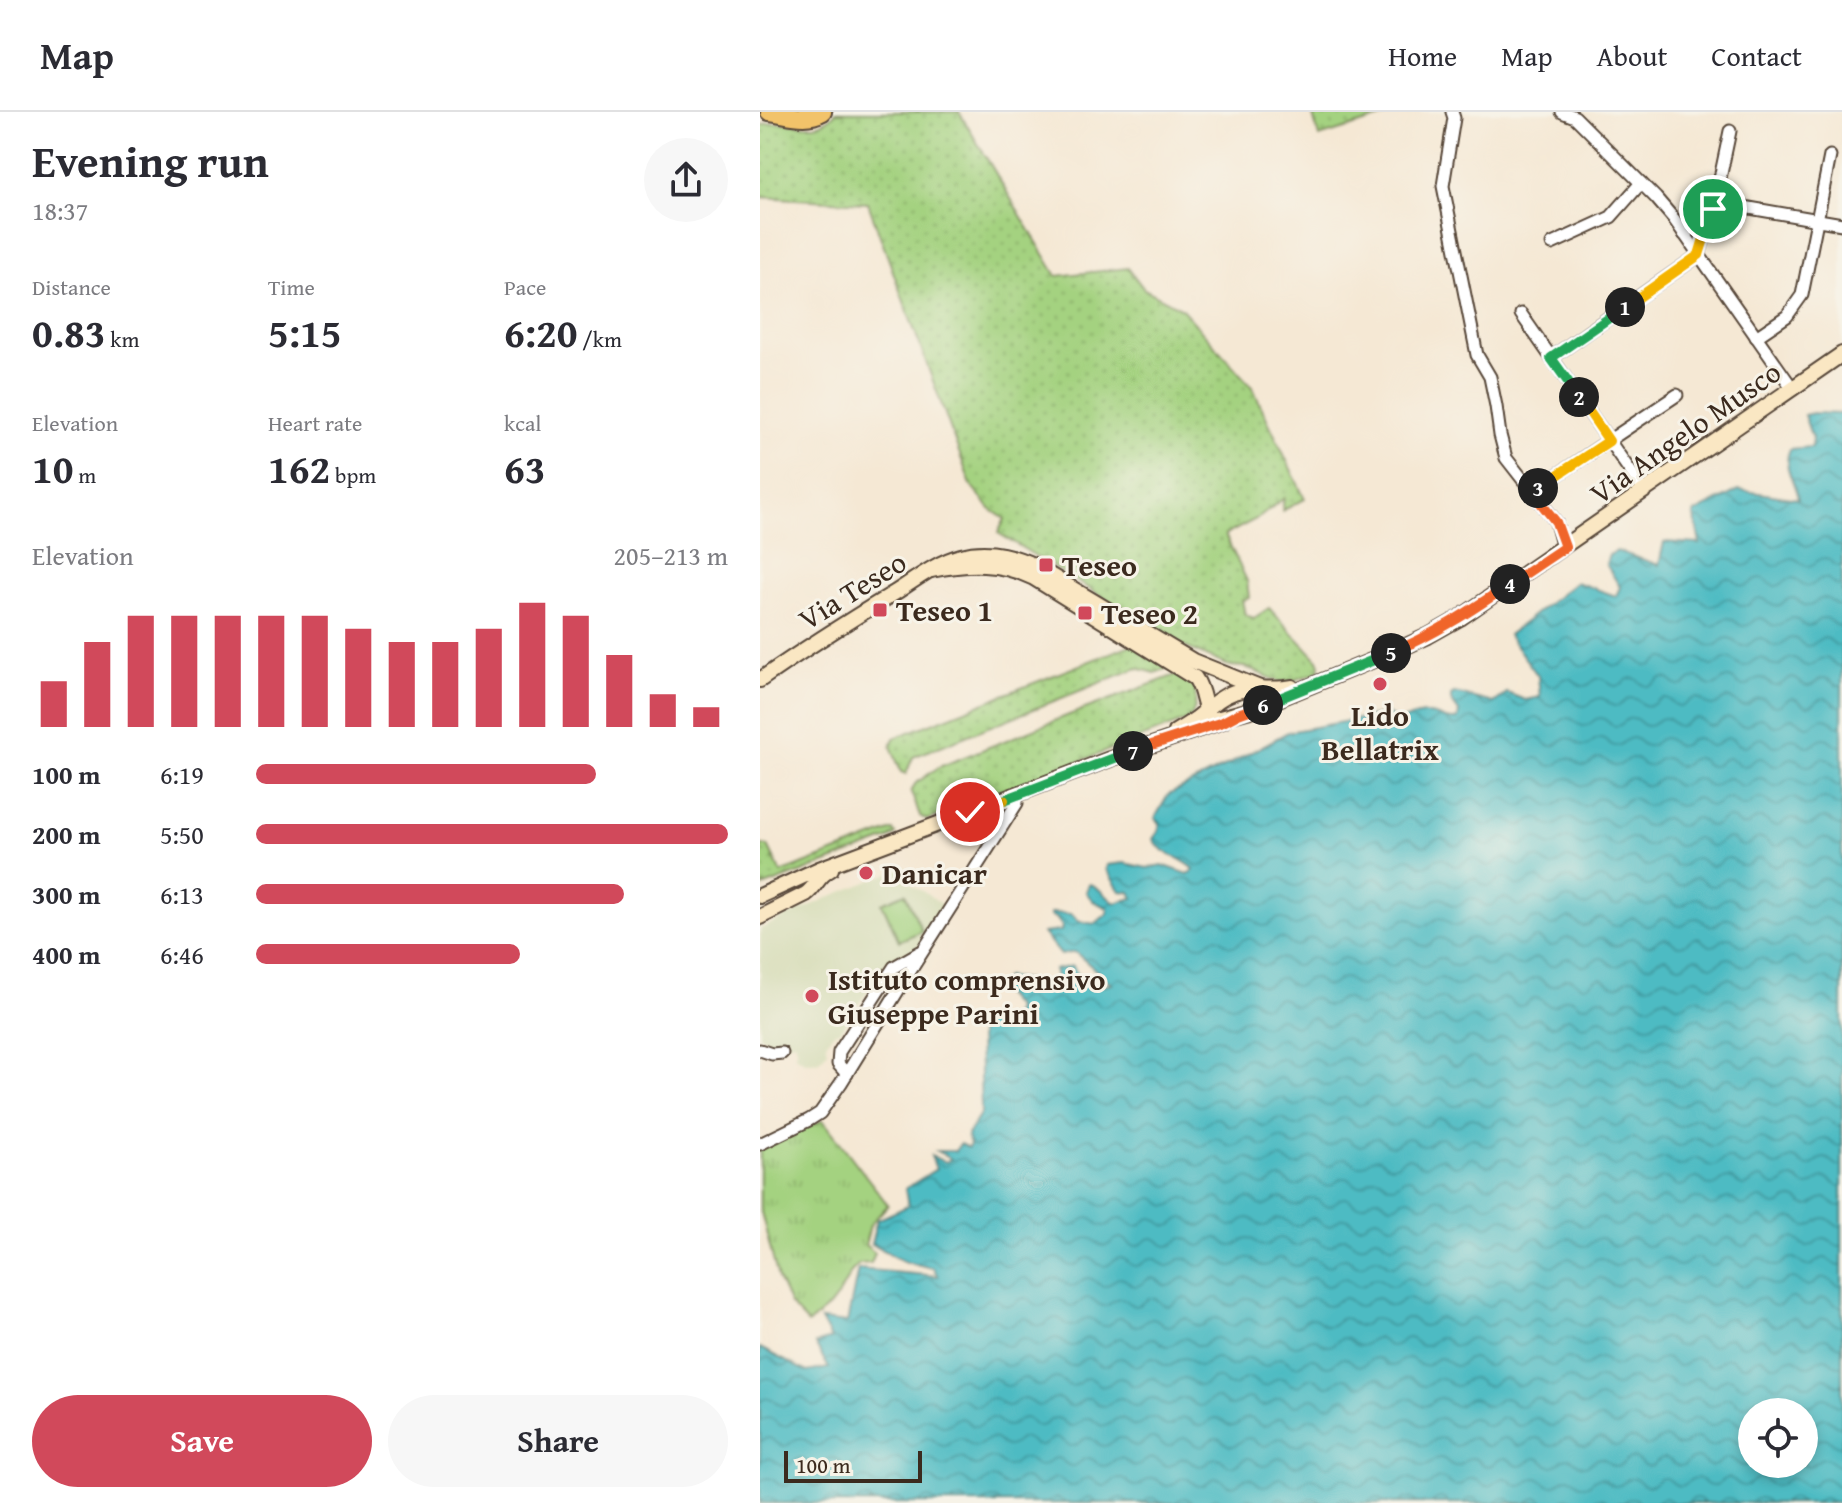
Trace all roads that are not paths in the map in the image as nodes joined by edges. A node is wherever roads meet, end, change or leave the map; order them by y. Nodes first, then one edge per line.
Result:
1 (770, 112) edge
2 (823, 112) edge
3 (1452, 112) edge
4 (1562, 112) edge
5 (760, 114) edge
6 (1730, 131) dead end
7 (1830, 156) dead end
8 (1641, 183) junction
9 (1715, 202) junction
10 (1817, 220) junction
11 (1842, 224) edge
12 (1684, 234) junction
13 (1552, 244) dead end
14 (1699, 255) junction
15 (1521, 314) dead end
16 (1756, 337) junction
17 (1842, 354) edge
18 (1551, 358) junction
19 (1793, 389) junction
20 (1677, 395) dead end
21 (1609, 441) junction
22 (1644, 491) junction
23 (1532, 492) junction
24 (1570, 543) junction
25 (931, 570) junction
26 (1327, 678) junction
27 (760, 680) edge
28 (1260, 688) junction
29 (1201, 714) junction
30 (1238, 714) junction
31 (1157, 742) junction
32 (1014, 796) junction
33 (857, 856) junction
34 (812, 890) junction
35 (761, 896) edge
36 (760, 917) edge
37 (924, 950) junction
38 (760, 1050) edge
39 (782, 1053) dead end
40 (847, 1074) junction
41 (760, 1144) edge

1 - 2 main road
1 - 5 main road
3 - 23 street
4 - 8 street
6 - 9 street
7 - 10 street
8 - 12 street
8 - 13 street
9 - 10 street
9 - 12 street
9 - 14 street
10 - 11 street
10 - 16 street
12 - 14 street
14 - 16 street
14 - 18 street
15 - 18 street
16 - 19 street
17 - 19 main road, Via Angelo Musco
18 - 21 street
19 - 22 main road, Via Angelo Musco
20 - 21 street
21 - 22 street
21 - 23 street
22 - 24 main road, Via Angelo Musco
23 - 24 street
24 - 26 main road, Via Angelo Musco
25 - 27 main road, Via Teseo
25 - 28 main road, Via Teseo
25 - 29 main road
26 - 28 main road
26 - 30 main road
28 - 29 main road
28 - 30 main road
29 - 30 main road
29 - 31 main road
30 - 31 main road
31 - 32 main road
32 - 33 main road
32 - 37 street
33 - 34 main road
33 - 35 main road
34 - 35 main road
34 - 36 main road
37 - 40 street
37 - 40 street
38 - 39 street
40 - 41 street

